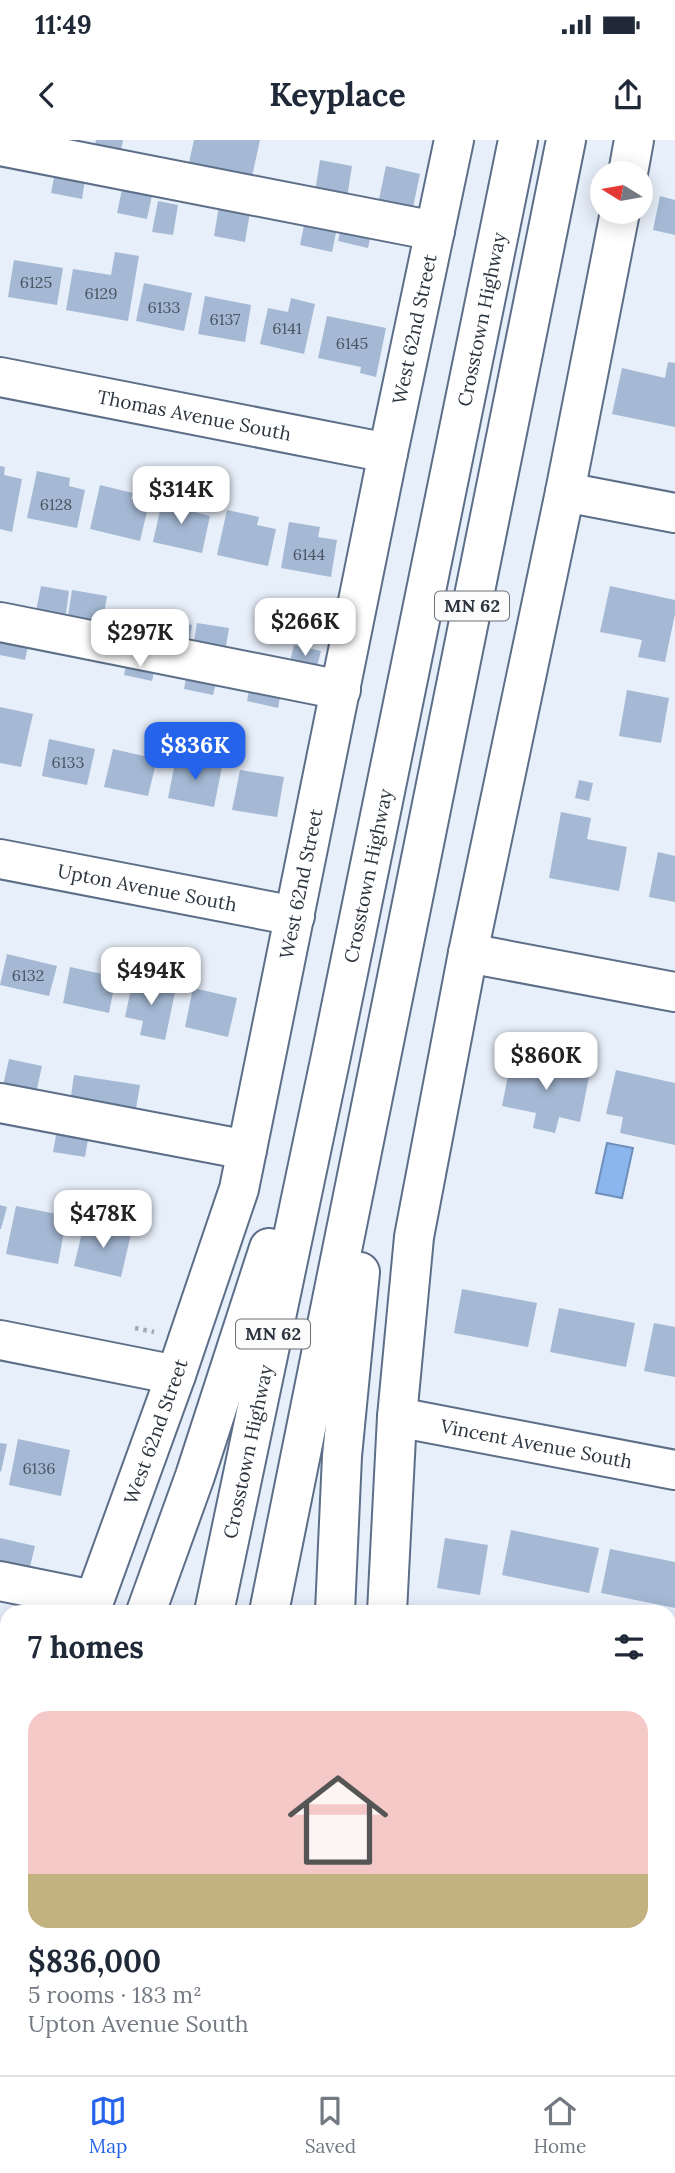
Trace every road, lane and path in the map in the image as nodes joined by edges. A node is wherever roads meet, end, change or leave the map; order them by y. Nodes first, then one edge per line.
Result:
1 (454, 140) edge
2 (518, 140) edge
3 (566, 140) edge
4 (634, 140) edge
5 (0, 146) edge
6 (630, 161) edge
7 (618, 224) edge
8 (436, 232) junction
9 (0, 377) edge
10 (388, 453) junction
11 (565, 492) junction
12 (675, 513) edge
13 (0, 622) edge
14 (341, 690) junction
15 (0, 859) edge
16 (295, 916) junction
17 (468, 953) junction
18 (675, 992) edge
19 (331, 1056) junction
20 (378, 1072) junction
21 (0, 1104) edge
22 (247, 1150) junction
23 (0, 1340) edge
24 (176, 1375) junction
25 (397, 1417) junction
26 (675, 1470) edge
27 (0, 1581) edge
28 (88, 1605) edge
29 (92, 1605) edge
30 (149, 1605) edge
31 (215, 1605) edge
32 (270, 1605) edge
33 (335, 1605) edge
34 (387, 1605) edge

1 - 8 main road, West 62nd Street
2 - 19 main road, Crosstown Highway / MN 62
3 - 20 main road, MN 62
4 - 6 main road
5 - 8 main road
7 - 11 main road
8 - 10 main road, West 62nd Street
9 - 10 main road, Thomas Avenue South
10 - 14 main road, West 62nd Street
11 - 12 main road
11 - 17 main road
13 - 14 main road
14 - 16 main road, West 62nd Street
15 - 16 main road, Upton Avenue South
16 - 22 main road, West 62nd Street
17 - 18 main road
17 - 25 main road
19 - 30 main road
19 - 31 main road, Crosstown Highway / MN 62
20 - 32 main road, MN 62
20 - 33 main road
21 - 22 main road
22 - 24 main road, West 62nd Street
23 - 24 main road
24 - 29 main road, West 62nd Street
25 - 26 main road, Vincent Avenue South
25 - 34 main road
27 - 28 main road

